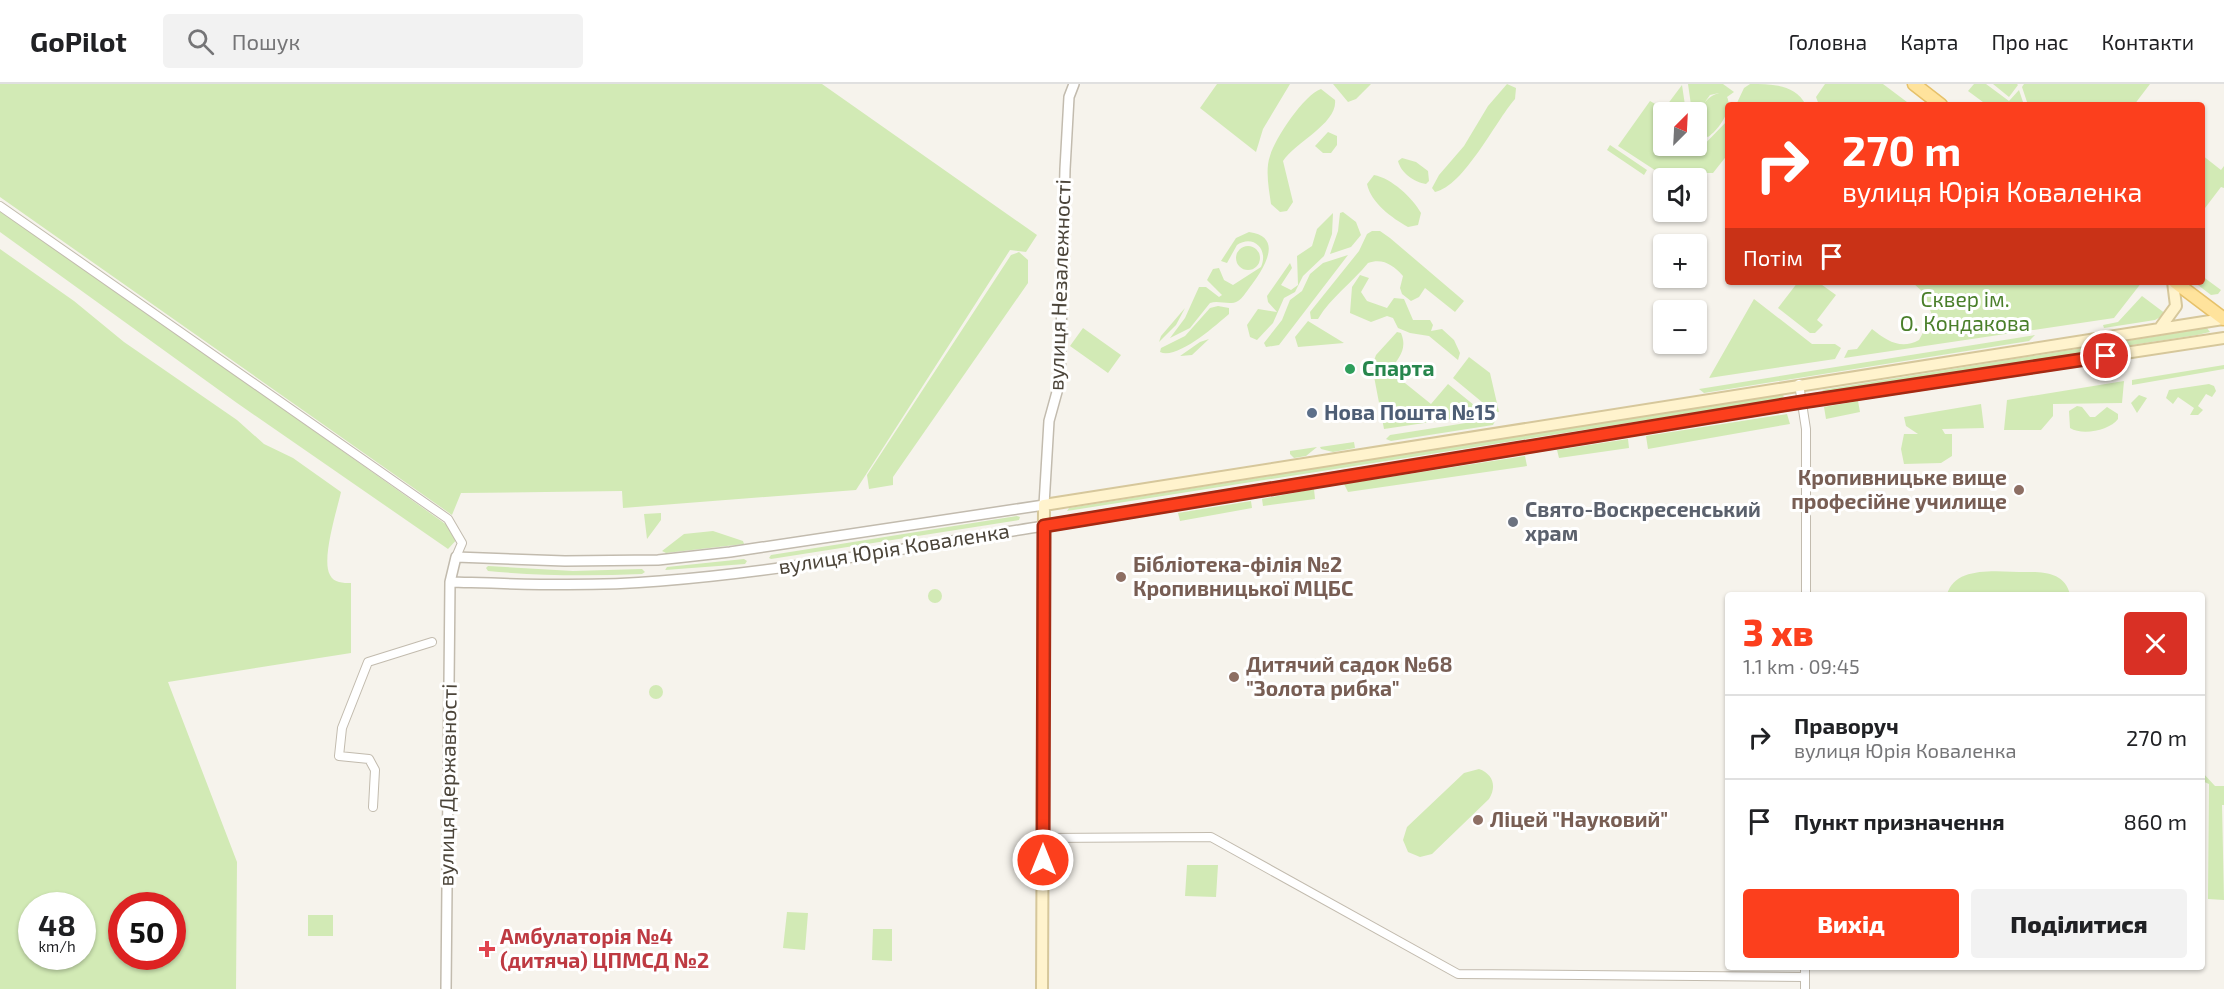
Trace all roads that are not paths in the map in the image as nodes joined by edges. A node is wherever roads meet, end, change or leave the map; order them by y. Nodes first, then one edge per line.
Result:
1 (1074, 84) edge
2 (1914, 84) edge
3 (1937, 102) edge
4 (0, 206) edge
5 (2174, 285) edge
6 (2178, 285) edge
7 (2212, 310) junction
8 (2224, 319) edge
9 (2203, 322) junction
10 (2160, 328) junction
11 (2224, 338) edge
12 (1798, 384) junction
13 (1802, 402) junction
14 (1044, 505) junction
15 (1044, 526) junction
16 (456, 557) junction
17 (450, 582) junction
18 (1806, 592) edge
19 (432, 642) dead end
20 (374, 807) dead end
21 (1043, 838) junction
22 (1805, 970) edge
23 (1805, 977) junction
24 (446, 989) edge
25 (1042, 989) edge
26 (1805, 989) edge

1 - 14 street, вулиця Незалежності
2 - 3 main road
4 - 16 street
5 - 10 main road
6 - 7 main road
7 - 8 main road
7 - 9 street
8 - 9 main road, вулиця Юрія Коваленка
9 - 10 main road, вулиця Юрія Коваленка
10 - 12 main road, вулиця Юрія Коваленка
11 - 13 main road, вулиця Юрія Коваленка
12 - 13 street
12 - 14 main road, вулиця Юрія Коваленка
13 - 15 main road, вулиця Юрія Коваленка
13 - 18 street
14 - 15 main road, вулиця Незалежності
14 - 16 street, вулиця Юрія Коваленка
15 - 17 street, вулиця Юрія Коваленка
15 - 21 main road, вулиця Незалежності
16 - 17 street, вулиця Державності
17 - 24 street, вулиця Державності
19 - 20 street
21 - 23 street
21 - 25 main road, вулиця Незалежності
22 - 23 street
23 - 26 street

